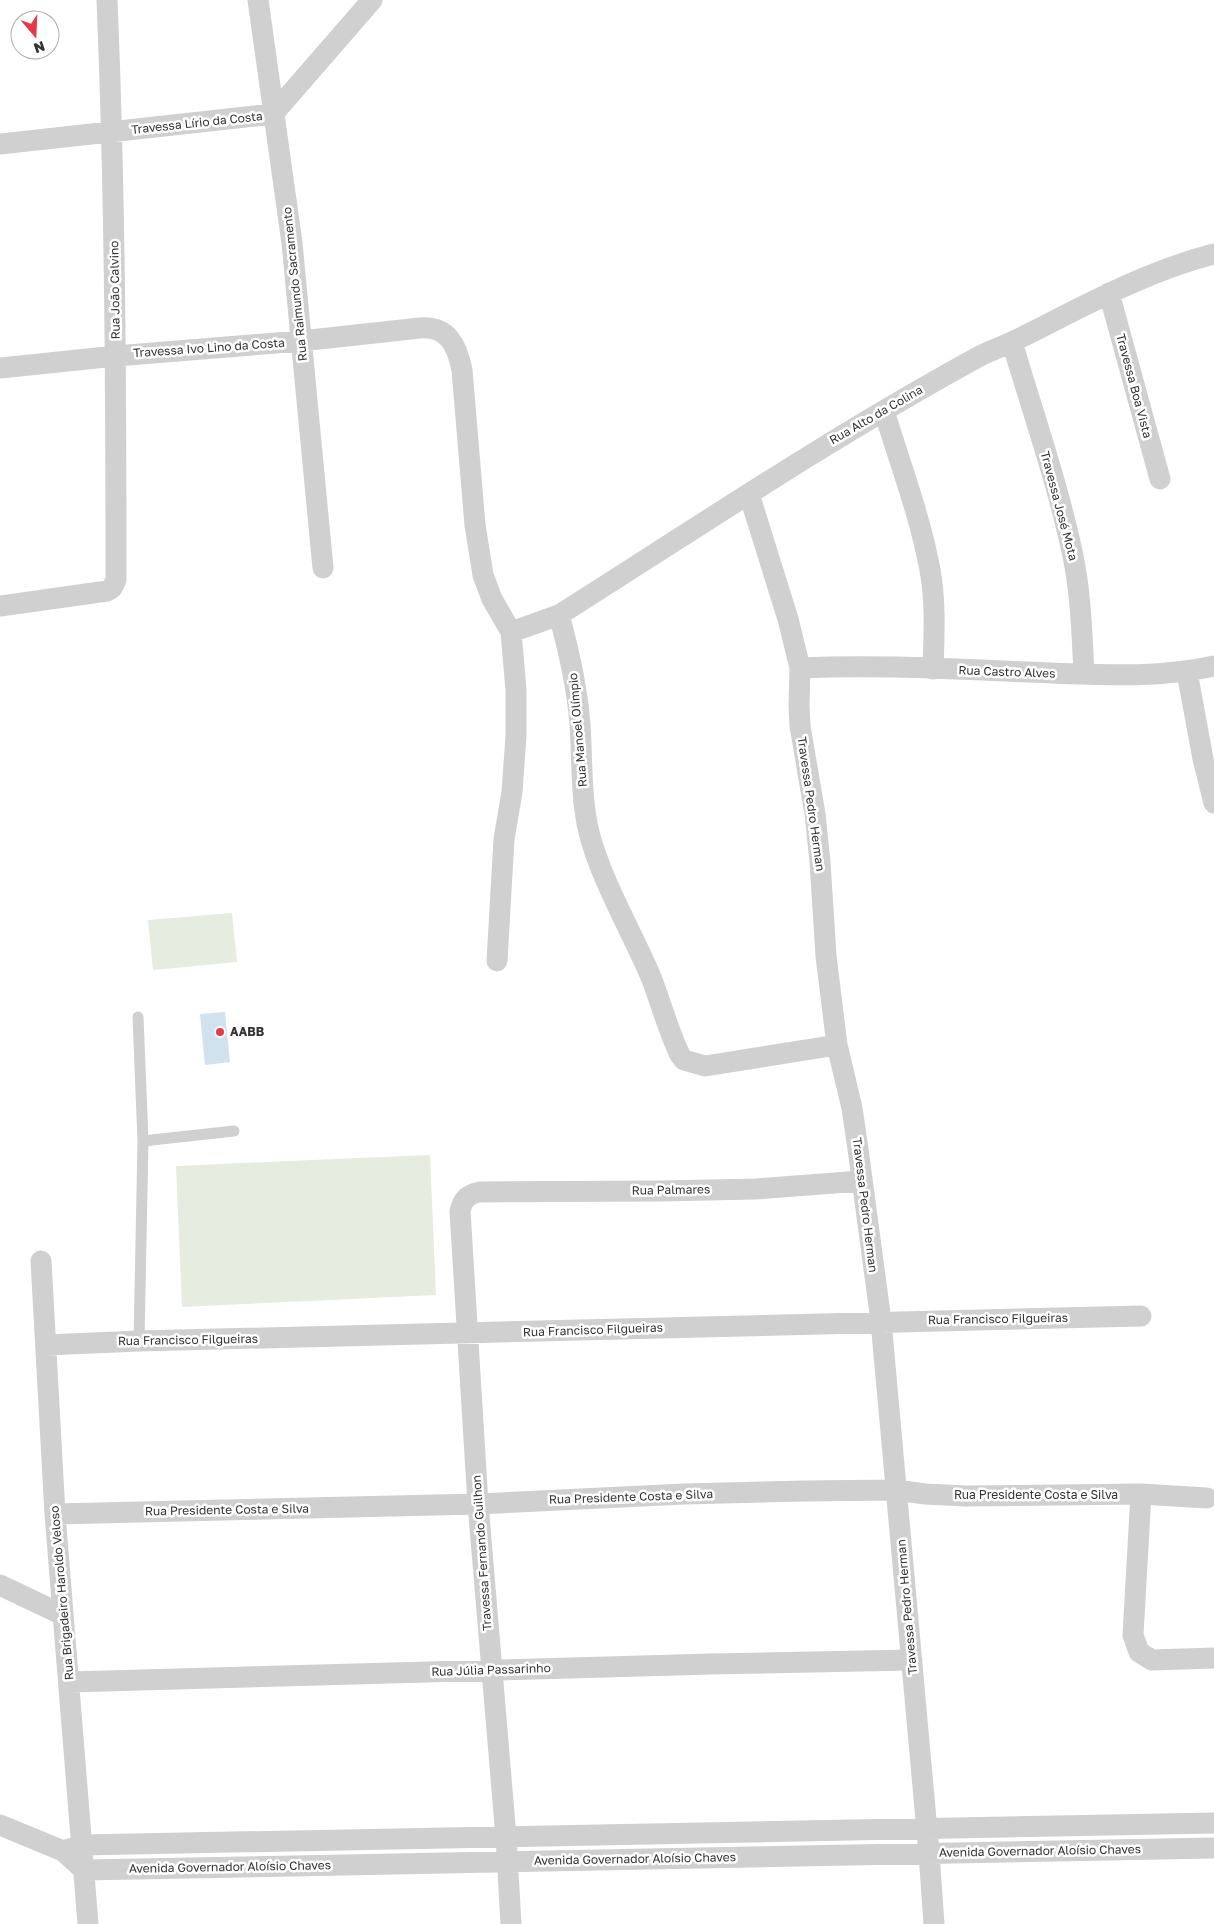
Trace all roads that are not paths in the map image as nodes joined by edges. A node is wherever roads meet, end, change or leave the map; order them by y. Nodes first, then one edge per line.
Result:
1 (107, 0) edge
2 (258, 0) edge
3 (372, 0) edge
4 (273, 114) junction
5 (112, 132) junction
6 (0, 144) edge
7 (1214, 254) edge
8 (1109, 293) junction
9 (301, 341) junction
10 (1012, 342) junction
11 (116, 356) junction
12 (0, 368) edge
13 (884, 411) junction
14 (1160, 479) dead end
15 (749, 494) junction
16 (323, 568) dead end
17 (0, 606) edge
18 (559, 615) junction
19 (511, 632) junction
20 (1214, 666) edge
21 (800, 668) junction
22 (933, 669) junction
23 (1187, 672) junction
24 (1084, 674) junction
25 (1214, 803) edge
26 (497, 961) dead end
27 (138, 1017) dead end
28 (837, 1045) junction
29 (234, 1131) dead end
30 (143, 1141) junction
31 (861, 1182) junction
32 (480, 1192) joint
33 (41, 1261) dead end
34 (1141, 1316) dead end
35 (881, 1321) junction
36 (467, 1334) junction
37 (139, 1341) junction
38 (46, 1344) junction
39 (896, 1490) junction
40 (1141, 1494) junction
41 (1207, 1498) dead end
42 (478, 1504) junction
43 (55, 1514) junction
44 (0, 1585) edge
45 (63, 1615) junction
46 (1214, 1658) edge
47 (912, 1660) junction
48 (490, 1670) junction
49 (70, 1682) junction
50 (1214, 1823) edge
51 (0, 1825) edge
52 (926, 1829) junction
53 (506, 1837) junction
54 (73, 1848) junction
55 (1214, 1848) edge
56 (930, 1853) junction
57 (507, 1862) junction
58 (84, 1870) junction
59 (88, 1924) edge
60 (511, 1924) edge
61 (934, 1924) edge

1 - 5 street, Rua João Calvino
2 - 4 street, Rua Raimundo Sacramento
3 - 4 street, Travessa Lírio da Costa
4 - 5 street, Travessa Lírio da Costa
4 - 9 street, Rua Raimundo Sacramento
5 - 6 street, Travessa Lírio da Costa
5 - 11 street, Rua João Calvino
7 - 8 street, Rua Alto da Colina
8 - 10 street, Rua Alto da Colina
8 - 14 street, Travessa Boa Vista
9 - 11 street, Travessa Ivo Lino da Costa
9 - 16 street, Rua Raimundo Sacramento
9 - 19 street, Travessa Ivo Lino da Costa
10 - 13 street, Rua Alto da Colina
10 - 24 street, Travessa José Mota
11 - 12 street, Travessa Ivo Lino da Costa
11 - 17 street, Rua João Calvino
13 - 15 street, Rua Alto da Colina
13 - 22 street
15 - 18 street, Rua Alto da Colina
15 - 21 street, Travessa Pedro Herman
18 - 19 street
18 - 28 street, Rua Manoel Olímpio
19 - 26 street
20 - 23 street, Rua Castro Alves
21 - 22 street, Rua Castro Alves
21 - 28 street, Travessa Pedro Herman
22 - 24 street, Rua Castro Alves
23 - 24 street, Rua Castro Alves
23 - 25 street
27 - 30 lane
28 - 31 street, Travessa Pedro Herman
29 - 30 lane
30 - 37 lane
31 - 32 street, Rua Palmares
31 - 35 street, Travessa Pedro Herman
32 - 36 street, Travessa Fernando Guilhon
33 - 38 street, Rua Brigadeiro Haroldo Veloso
34 - 35 street, Rua Francisco Filgueiras
35 - 36 street, Rua Francisco Filgueiras
35 - 39 street, Travessa Pedro Herman
36 - 37 street, Rua Francisco Filgueiras
36 - 42 street, Travessa Fernando Guilhon
37 - 38 street, Rua Francisco Filgueiras
38 - 43 street, Rua Brigadeiro Haroldo Veloso
39 - 40 street, Rua Presidente Costa e Silva
39 - 42 street, Rua Presidente Costa e Silva
39 - 47 street, Travessa Pedro Herman
40 - 41 street, Rua Presidente Costa e Silva
40 - 46 street
42 - 43 street, Rua Presidente Costa e Silva
42 - 48 street, Travessa Fernando Guilhon
43 - 45 street, Rua Brigadeiro Haroldo Veloso
44 - 45 street
45 - 49 street, Rua Brigadeiro Haroldo Veloso
47 - 48 street, Rua Júlia Passarinho
47 - 52 street, Travessa Pedro Herman
48 - 49 street, Rua Júlia Passarinho
48 - 53 street, Travessa Fernando Guilhon
49 - 54 street, Rua Brigadeiro Haroldo Veloso
50 - 52 street, Avenida Governador Aloísio Chaves
51 - 54 street, Avenida Governador Aloísio Chaves
52 - 53 street, Avenida Governador Aloísio Chaves
52 - 56 street, Travessa Pedro Herman
53 - 54 street, Avenida Governador Aloísio Chaves
53 - 57 street, Travessa Fernando Guilhon
54 - 58 street, Avenida Governador Aloísio Chaves
55 - 56 street, Avenida Governador Aloísio Chaves
56 - 57 street, Avenida Governador Aloísio Chaves
56 - 61 street, Travessa Pedro Herman
57 - 58 street, Avenida Governador Aloísio Chaves
57 - 60 street, Travessa Fernando Guilhon
58 - 59 street

